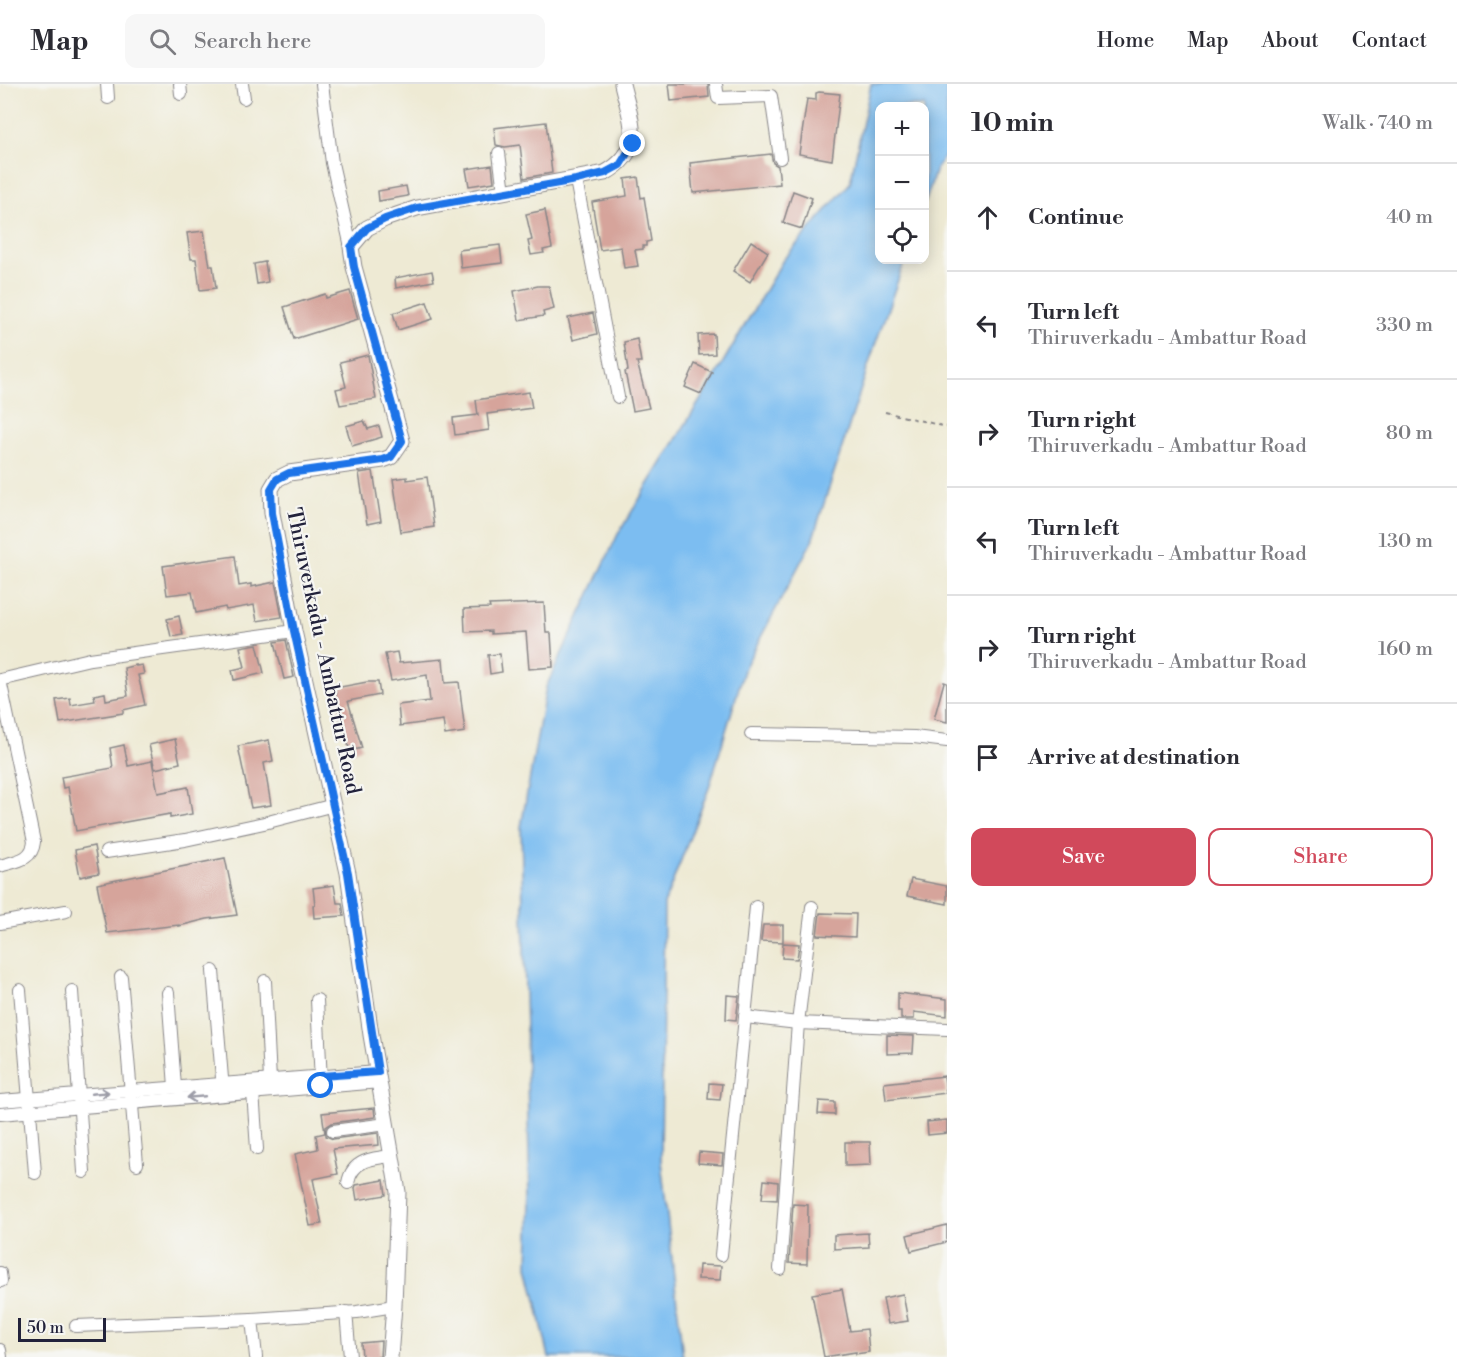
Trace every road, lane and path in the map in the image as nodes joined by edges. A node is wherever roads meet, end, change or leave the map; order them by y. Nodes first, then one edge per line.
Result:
1 (107, 84) edge
2 (242, 84) edge
3 (322, 84) edge
4 (622, 84) edge
5 (716, 84) edge
6 (108, 98) dead end
7 (244, 98) dead end
8 (499, 153) dead end
9 (780, 158) dead end
10 (576, 180) junction
11 (504, 192) junction
12 (351, 247) junction
13 (618, 397) dead end
14 (885, 412) dead end
15 (947, 427) edge
16 (294, 631) junction
17 (0, 680) edge
18 (751, 734) dead end
19 (947, 741) edge
20 (334, 805) junction
21 (106, 852) dead end
22 (0, 866) edge
23 (812, 907) dead end
24 (756, 908) dead end
25 (66, 911) dead end
26 (0, 923) edge
27 (213, 971) dead end
28 (121, 977) dead end
29 (265, 981) dead end
30 (20, 990) dead end
31 (72, 991) dead end
32 (168, 993) dead end
33 (317, 1000) dead end
34 (745, 1017) junction
35 (798, 1023) junction
36 (947, 1029) edge
37 (379, 1077) junction
38 (270, 1080) junction
39 (321, 1081) junction
40 (175, 1087) junction
41 (223, 1089) junction
42 (253, 1092) junction
43 (132, 1097) junction
44 (0, 1101) edge
45 (79, 1101) junction
46 (30, 1105) junction
47 (0, 1114) edge
48 (387, 1124) junction
49 (333, 1131) dead end
50 (257, 1149) dead end
51 (392, 1156) junction
52 (137, 1164) dead end
53 (84, 1172) dead end
54 (35, 1173) dead end
55 (348, 1183) dead end
56 (720, 1255) dead end
57 (780, 1269) dead end
58 (394, 1306) junction
59 (346, 1312) junction
60 (252, 1319) junction
61 (76, 1326) dead end
62 (0, 1350) edge
63 (1, 1357) edge
64 (256, 1357) edge
65 (350, 1357) edge
66 (390, 1357) edge

1 - 6 street
2 - 7 street
3 - 12 street
4 - 10 main road
5 - 9 street
8 - 11 street
10 - 11 main road
10 - 13 street
11 - 12 main road
12 - 16 main road, Thiruverkadu - Ambattur Road
14 - 15 path
16 - 17 street
16 - 20 main road, Thiruverkadu - Ambattur Road
17 - 22 street
18 - 19 street
20 - 21 street
20 - 37 main road, Thiruverkadu - Ambattur Road
23 - 35 street
24 - 34 street
25 - 26 street
27 - 41 street
28 - 43 street
29 - 38 street
30 - 46 street
31 - 45 street
32 - 40 street
33 - 39 street
34 - 35 street
34 - 56 street
35 - 36 street
35 - 57 street
37 - 39 street
37 - 48 main road, Thiruverkadu - Ambattur Road
38 - 39 street
38 - 41 street
39 - 42 street
40 - 41 street
40 - 43 street
41 - 42 street
41 -> 43 street
42 - 50 street
43 - 45 street
43 - 52 street
44 - 46 street
45 - 46 street
45 - 53 street
46 - 47 street
46 - 54 street
48 - 49 street
48 - 51 main road, Thiruverkadu - Ambattur Road
51 - 55 street
51 - 58 main road, Thiruverkadu - Ambattur Road
58 - 59 street
58 - 66 main road, Thiruverkadu - Ambattur Road
59 - 60 street
59 - 65 street
60 - 61 street
60 - 64 street
62 - 63 street

